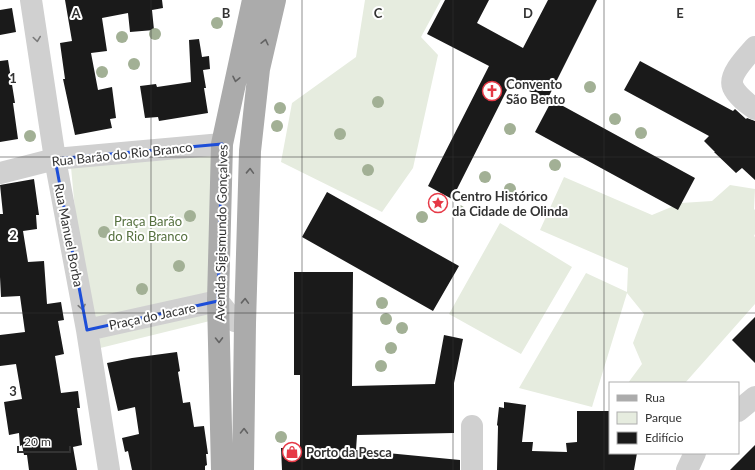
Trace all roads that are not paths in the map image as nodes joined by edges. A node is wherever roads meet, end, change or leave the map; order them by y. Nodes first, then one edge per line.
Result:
1 (31, 0) edge
2 (253, 0) edge
3 (275, 0) edge
4 (755, 47) edge
5 (755, 109) edge
6 (222, 144) junction
7 (55, 159) junction
8 (0, 173) edge
9 (218, 301) junction
10 (244, 323) junction
11 (87, 330) junction
12 (755, 397) edge
13 (739, 410) edge
14 (472, 426) dead end
15 (695, 454) edge
16 (109, 470) edge
17 (222, 470) edge
18 (243, 470) edge
19 (472, 470) edge
20 (687, 470) edge

1 -> 7 street, Rua Manuel Borba
2 -> 6 main road, Avenida Sigismundo Gonçalves
10 -> 3 main road, Avenida Sigismundo Gonçalves
4 - 5 street
6 - 7 street, Rua Barão do Rio Branco
6 - 9 main road, Avenida Sigismundo Gonçalves
7 - 8 street, Rua Barão do Rio Branco
7 -> 11 street, Rua Manuel Borba
9 - 10 street
9 - 11 street, Praça do Jacare
9 -> 17 main road, Avenida Sigismundo Gonçalves
18 -> 10 main road, Avenida Sigismundo Gonçalves
11 - 16 street, Rua Manuel Borba
12 - 13 street
14 - 19 street
15 - 20 street

